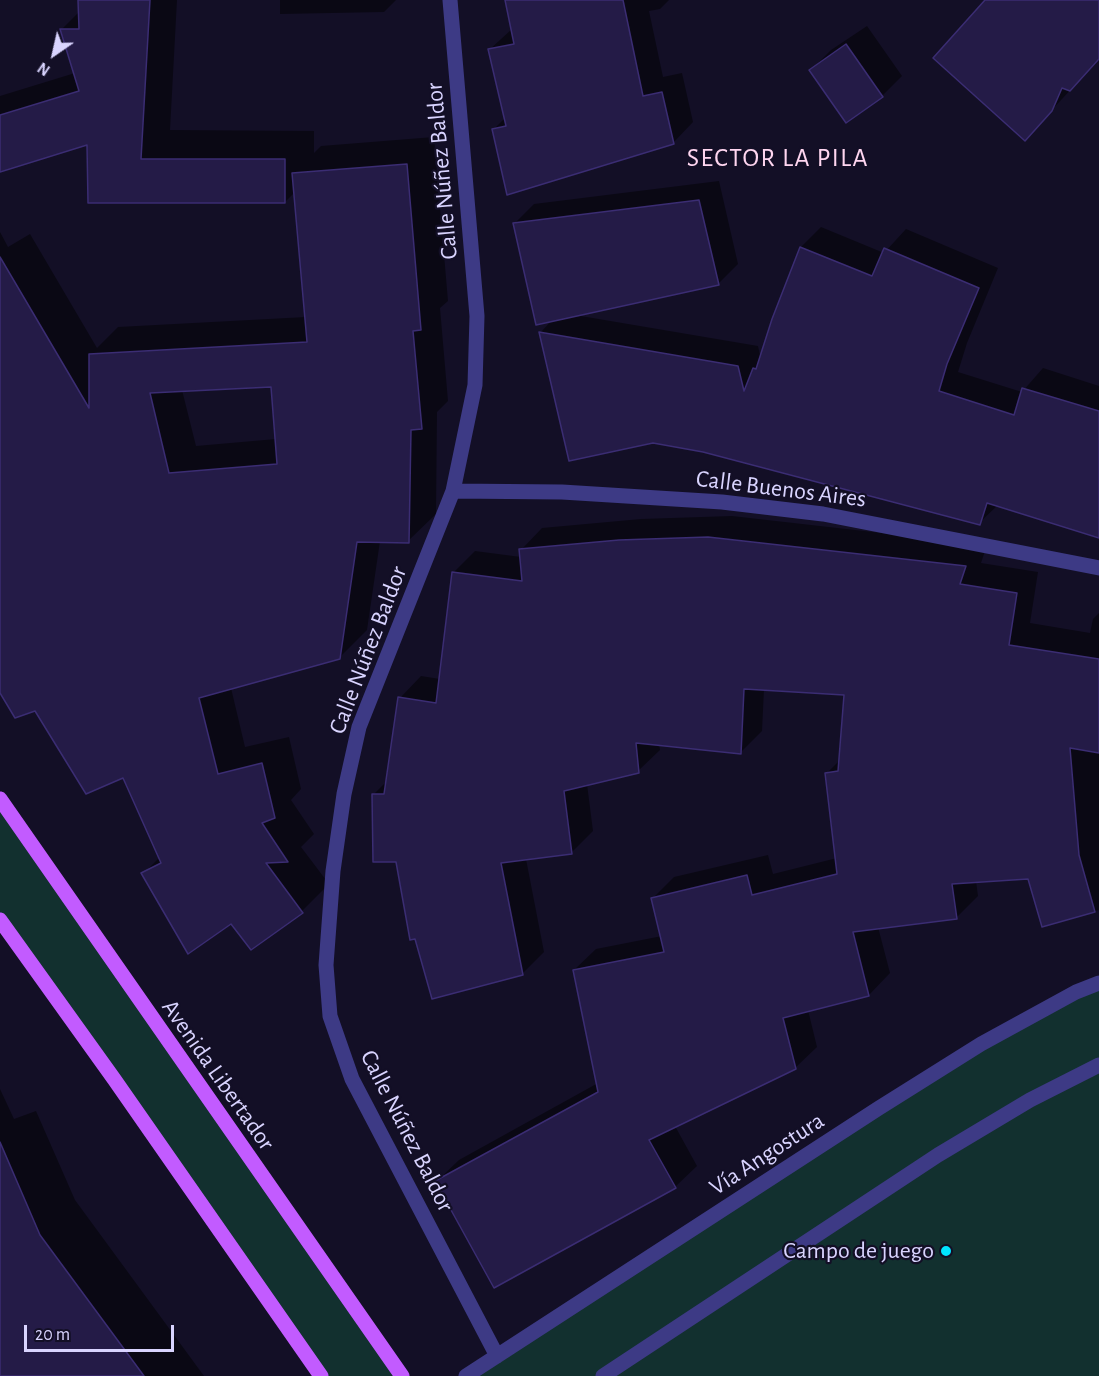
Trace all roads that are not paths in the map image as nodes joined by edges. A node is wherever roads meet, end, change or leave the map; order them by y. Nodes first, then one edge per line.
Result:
1 (450, 0) edge
2 (453, 491) junction
3 (1099, 568) edge
4 (0, 799) edge
5 (0, 920) edge
6 (1099, 983) edge
7 (1099, 1065) edge
8 (497, 1356) junction
9 (321, 1376) edge
10 (402, 1376) edge
11 (466, 1376) edge
12 (603, 1376) edge

1 - 2 street, Calle Núñez Baldor
2 - 3 street, Calle Buenos Aires
2 - 8 street, Calle Núñez Baldor
4 - 10 main road, Avenida Libertador
5 - 9 main road
6 - 8 street, Vía Angostura
7 - 12 street
8 - 11 street, Vía Angostura

